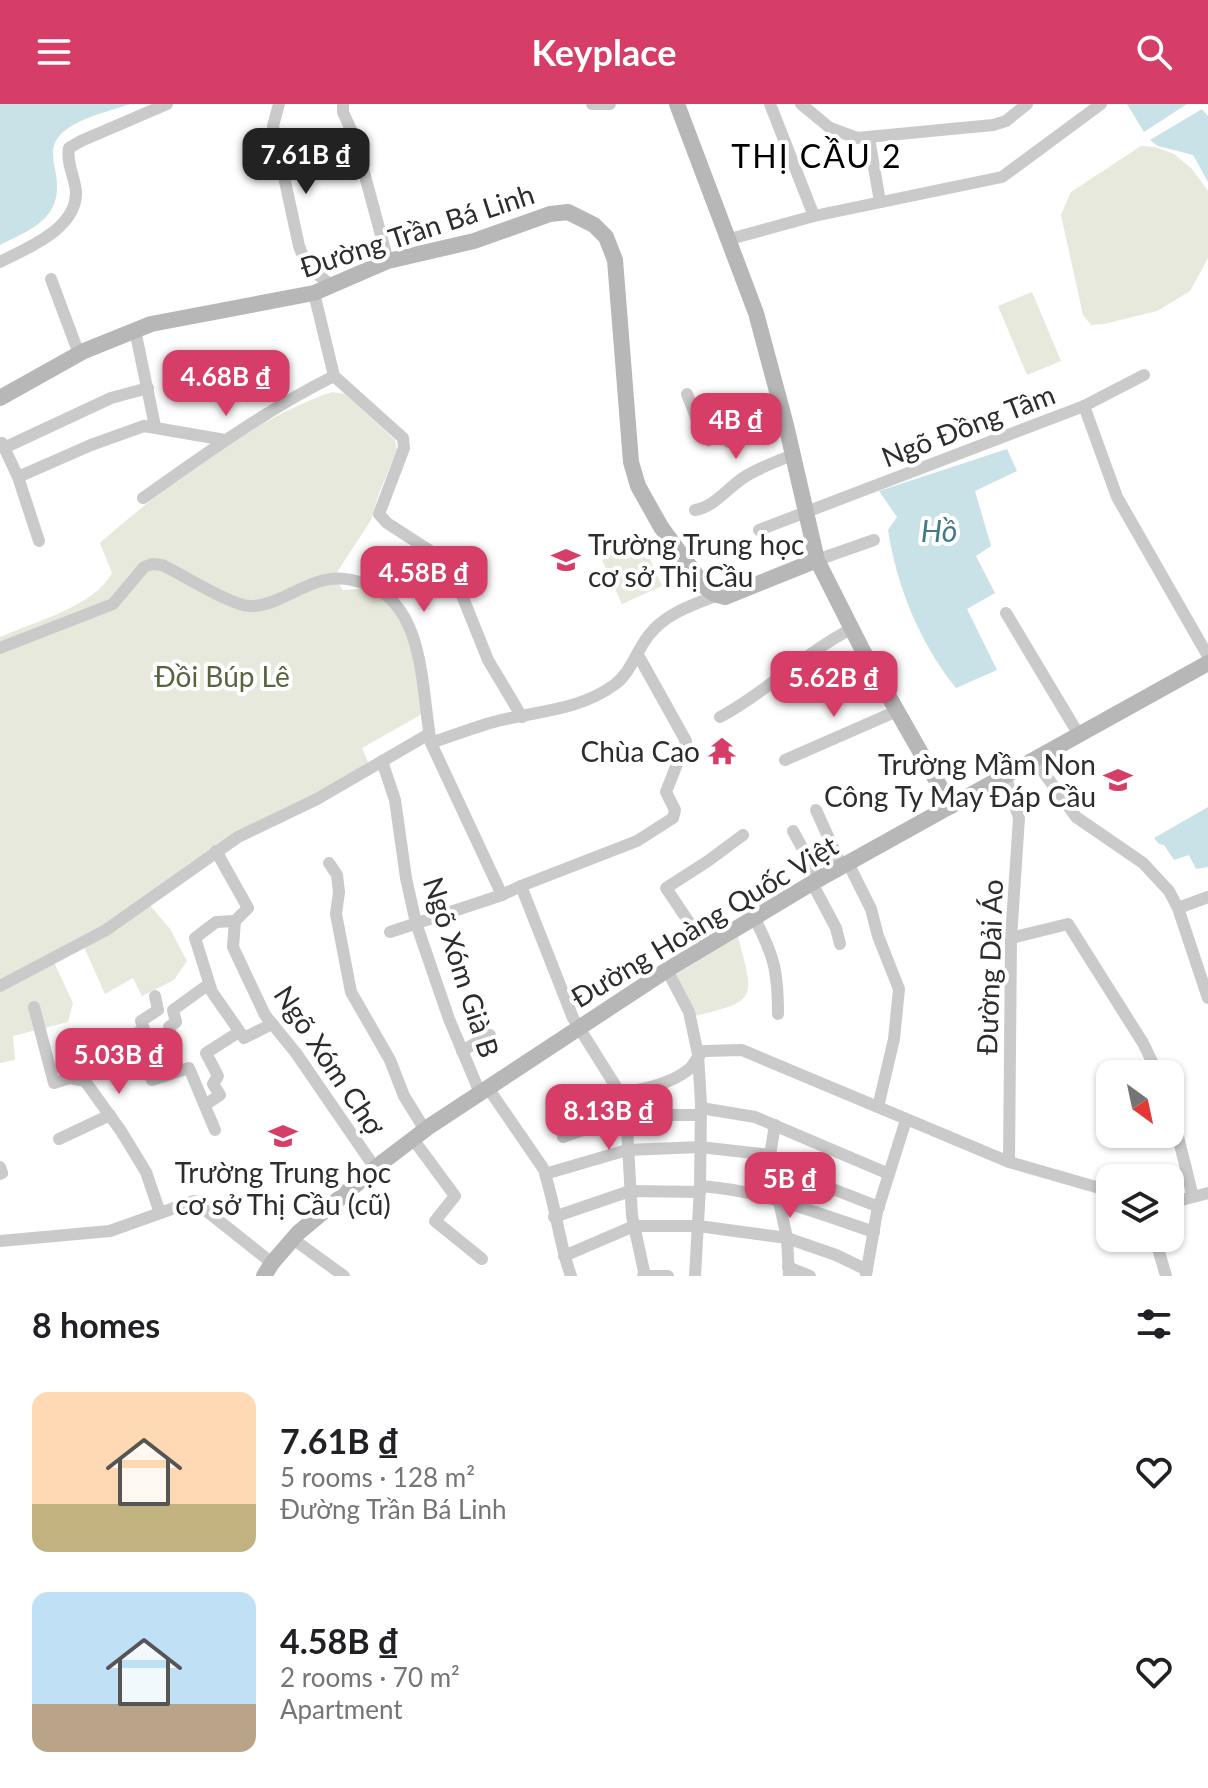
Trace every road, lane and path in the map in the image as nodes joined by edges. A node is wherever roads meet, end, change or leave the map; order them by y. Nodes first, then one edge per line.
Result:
1 (167, 104) edge
2 (279, 104) edge
3 (343, 104) edge
4 (592, 104) edge
5 (610, 104) edge
6 (677, 104) edge
7 (770, 104) edge
8 (801, 104) edge
9 (1027, 104) edge
10 (1102, 105) edge
11 (869, 138) junction
12 (880, 202) junction
13 (814, 216) junction
14 (730, 239) junction
15 (388, 261) junction
16 (0, 262) edge
17 (51, 279) dead end
18 (332, 285) junction
19 (314, 293) junction
20 (135, 330) junction
21 (79, 354) junction
22 (1144, 375) dead end
23 (334, 376) junction
24 (148, 388) junction
25 (3, 392) edge
26 (687, 394) dead end
27 (1084, 406) junction
28 (786, 425) junction
29 (155, 426) junction
30 (225, 440) junction
31 (3, 444) edge
32 (793, 455) junction
33 (18, 477) junction
34 (143, 498) dead end
35 (695, 510) dead end
36 (806, 514) junction
37 (759, 530) dead end
38 (874, 540) dead end
39 (39, 541) dead end
40 (817, 560) junction
41 (718, 595) junction
42 (1006, 613) dead end
43 (853, 628) junction
44 (0, 648) edge
45 (638, 655) junction
46 (1208, 656) edge
47 (805, 657) junction
48 (1208, 663) edge
49 (825, 691) dead end
50 (897, 711) junction
51 (522, 717) junction
52 (720, 717) dead end
53 (1079, 735) junction
54 (430, 738) junction
55 (1034, 759) junction
56 (785, 760) dead end
57 (382, 761) junction
58 (1005, 775) junction
59 (951, 806) junction
60 (816, 810) dead end
61 (793, 831) dead end
62 (743, 835) dead end
63 (216, 851) junction
64 (329, 863) dead end
65 (845, 865) junction
66 (816, 882) junction
67 (521, 886) junction
68 (502, 895) junction
69 (1208, 897) edge
70 (1178, 908) junction
71 (754, 917) junction
72 (235, 921) junction
73 (416, 923) junction
74 (390, 932) dead end
75 (1011, 938) junction
76 (840, 944) dead end
77 (705, 946) junction
78 (667, 970) junction
79 (209, 984) junction
80 (0, 986) edge
81 (155, 996) dead end
82 (1208, 998) edge
83 (34, 1007) dead end
84 (778, 1014) dead end
85 (272, 1024) junction
86 (578, 1028) junction
87 (239, 1032) junction
88 (490, 1035) dead end
89 (172, 1037) dead end
90 (462, 1051) junction
91 (698, 1054) junction
92 (1151, 1060) edge
93 (484, 1091) junction
94 (620, 1093) junction
95 (205, 1105) junction
96 (878, 1107) junction
97 (701, 1112) junction
98 (110, 1115) junction
99 (626, 1118) junction
100 (906, 1120) junction
101 (775, 1125) junction
102 (215, 1130) dead end
103 (419, 1134) junction
104 (563, 1137) dead end
105 (59, 1139) dead end
106 (700, 1147) junction
107 (1181, 1148) edge
108 (627, 1150) junction
109 (770, 1160) junction
110 (1009, 1162) junction
111 (0, 1167) edge
112 (375, 1168) junction
113 (543, 1168) dead end
114 (0, 1174) edge
115 (889, 1174) junction
116 (1096, 1187) edge
117 (700, 1189) junction
118 (630, 1191) junction
119 (1208, 1193) edge
120 (1193, 1197) junction
121 (1184, 1199) edge
122 (779, 1201) junction
123 (879, 1207) junction
124 (160, 1213) junction
125 (554, 1217) junction
126 (634, 1226) junction
127 (698, 1226) junction
128 (874, 1232) junction
129 (787, 1238) junction
130 (293, 1239) junction
131 (0, 1241) edge
132 (1159, 1252) edge
133 (564, 1256) junction
134 (482, 1259) dead end
135 (268, 1270) edge
136 (789, 1271) edge
137 (866, 1273) edge
138 (344, 1276) edge
139 (571, 1276) edge
140 (644, 1276) edge
141 (668, 1276) edge
142 (695, 1276) edge
143 (810, 1276) edge
144 (1166, 1276) edge

1 - 16 street
2 - 18 street
3 - 15 street
4 - 5 street
6 - 14 street
7 - 13 street
8 - 11 street
9 - 11 street
10 - 12 street
11 - 12 street
12 - 13 street
13 - 14 street
14 - 28 street
15 - 18 street, Đường Trần Bá Linh
15 - 41 street, Đường Trần Bá Linh
17 - 21 street
18 - 19 street, Đường Trần Bá Linh
19 - 20 street, Đường Trần Bá Linh
19 - 23 street
20 - 21 street, Đường Trần Bá Linh
20 - 24 street
21 - 25 street, Đường Trần Bá Linh
22 - 27 street, Ngõ Đồng Tâm
23 - 30 street
23 - 51 street
24 - 29 street
24 - 31 street
26 - 28 street
27 - 36 street, Ngõ Đồng Tâm
27 - 46 street
28 - 32 street
29 - 30 street
29 - 33 street
30 - 34 street
31 - 33 street
32 - 35 street
32 - 36 street
33 - 39 street
36 - 37 street, Ngõ Đồng Tâm
36 - 40 street
38 - 40 street
40 - 41 street
40 - 43 street
41 - 45 street
42 - 53 street
43 - 47 street
43 - 50 street
44 - 54 street
45 - 51 street
45 - 67 street
47 - 49 street
47 - 52 street
48 - 53 street, Đường Hoàng Quốc Việt
50 - 56 street
50 - 59 street
51 - 54 street
53 - 55 street, Đường Hoàng Quốc Việt
54 - 57 street
54 - 68 street
55 - 58 street, Đường Hoàng Quốc Việt
55 - 70 street
57 - 63 street
57 - 73 street, Ngõ Xóm Già B
58 - 59 street, Đường Hoàng Quốc Việt
58 - 75 street, Đường Dải Áo
59 - 65 street, Đường Hoàng Quốc Việt
60 - 65 street
61 - 66 street
62 - 77 street
63 - 72 street, Ngõ Xóm Chợ
63 - 80 street
64 - 103 street
65 - 66 street, Đường Hoàng Quốc Việt
65 - 96 street
66 - 71 street, Đường Hoàng Quốc Việt
66 - 76 street
67 - 68 street
67 - 86 street
68 - 73 street
69 - 70 street
70 - 82 street
71 - 77 street, Đường Hoàng Quốc Việt
71 - 84 street
72 - 79 street
72 - 85 street, Ngõ Xóm Chợ
73 - 74 street
73 - 90 street, Ngõ Xóm Già B
75 - 92 street
75 - 110 street, Đường Dải Áo
77 - 78 street, Đường Hoàng Quốc Việt
78 - 86 street, Đường Hoàng Quốc Việt
78 - 91 street
79 - 87 street
79 - 89 street
81 - 95 street
83 - 98 street
85 - 87 street
85 - 112 street, Ngõ Xóm Chợ
86 - 93 street, Đường Hoàng Quốc Việt
86 - 94 street
87 - 95 street
88 - 90 street
90 - 93 street, Ngõ Xóm Già B
91 - 94 street
91 - 96 street
91 - 97 street
93 - 103 street, Đường Hoàng Quốc Việt
93 - 113 street, Ngõ Xóm Già B
94 - 99 street
95 - 102 street
96 - 100 street
97 - 99 street
97 - 101 street
97 - 106 street
98 - 105 street
98 - 124 street
99 - 104 street
99 - 108 street
100 - 110 street
100 - 115 street
101 - 109 street
101 - 115 street
103 - 112 street, Đường Hoàng Quốc Việt
103 - 134 street
106 - 108 street
106 - 109 street
106 - 117 street
107 - 120 street
108 - 118 street
108 - 125 street
109 - 122 street
109 - 123 street
110 - 116 street
111 - 114 street
112 - 130 street, Đường Hoàng Quốc Việt
115 - 123 street
117 - 118 street
117 - 122 street
117 - 127 street
118 - 125 street
118 - 126 street
119 - 120 street
120 - 121 street
122 - 128 street
122 - 129 street
123 - 128 street
124 - 131 street
124 - 135 street
125 - 133 street
126 - 127 street
126 - 133 street
126 - 140 street
127 - 129 street
127 - 142 street
128 - 137 street
129 - 136 street
129 - 137 street
130 - 135 street, Đường Hoàng Quốc Việt
130 - 138 street
132 - 144 street
133 - 139 street
136 - 143 street
140 - 141 street

